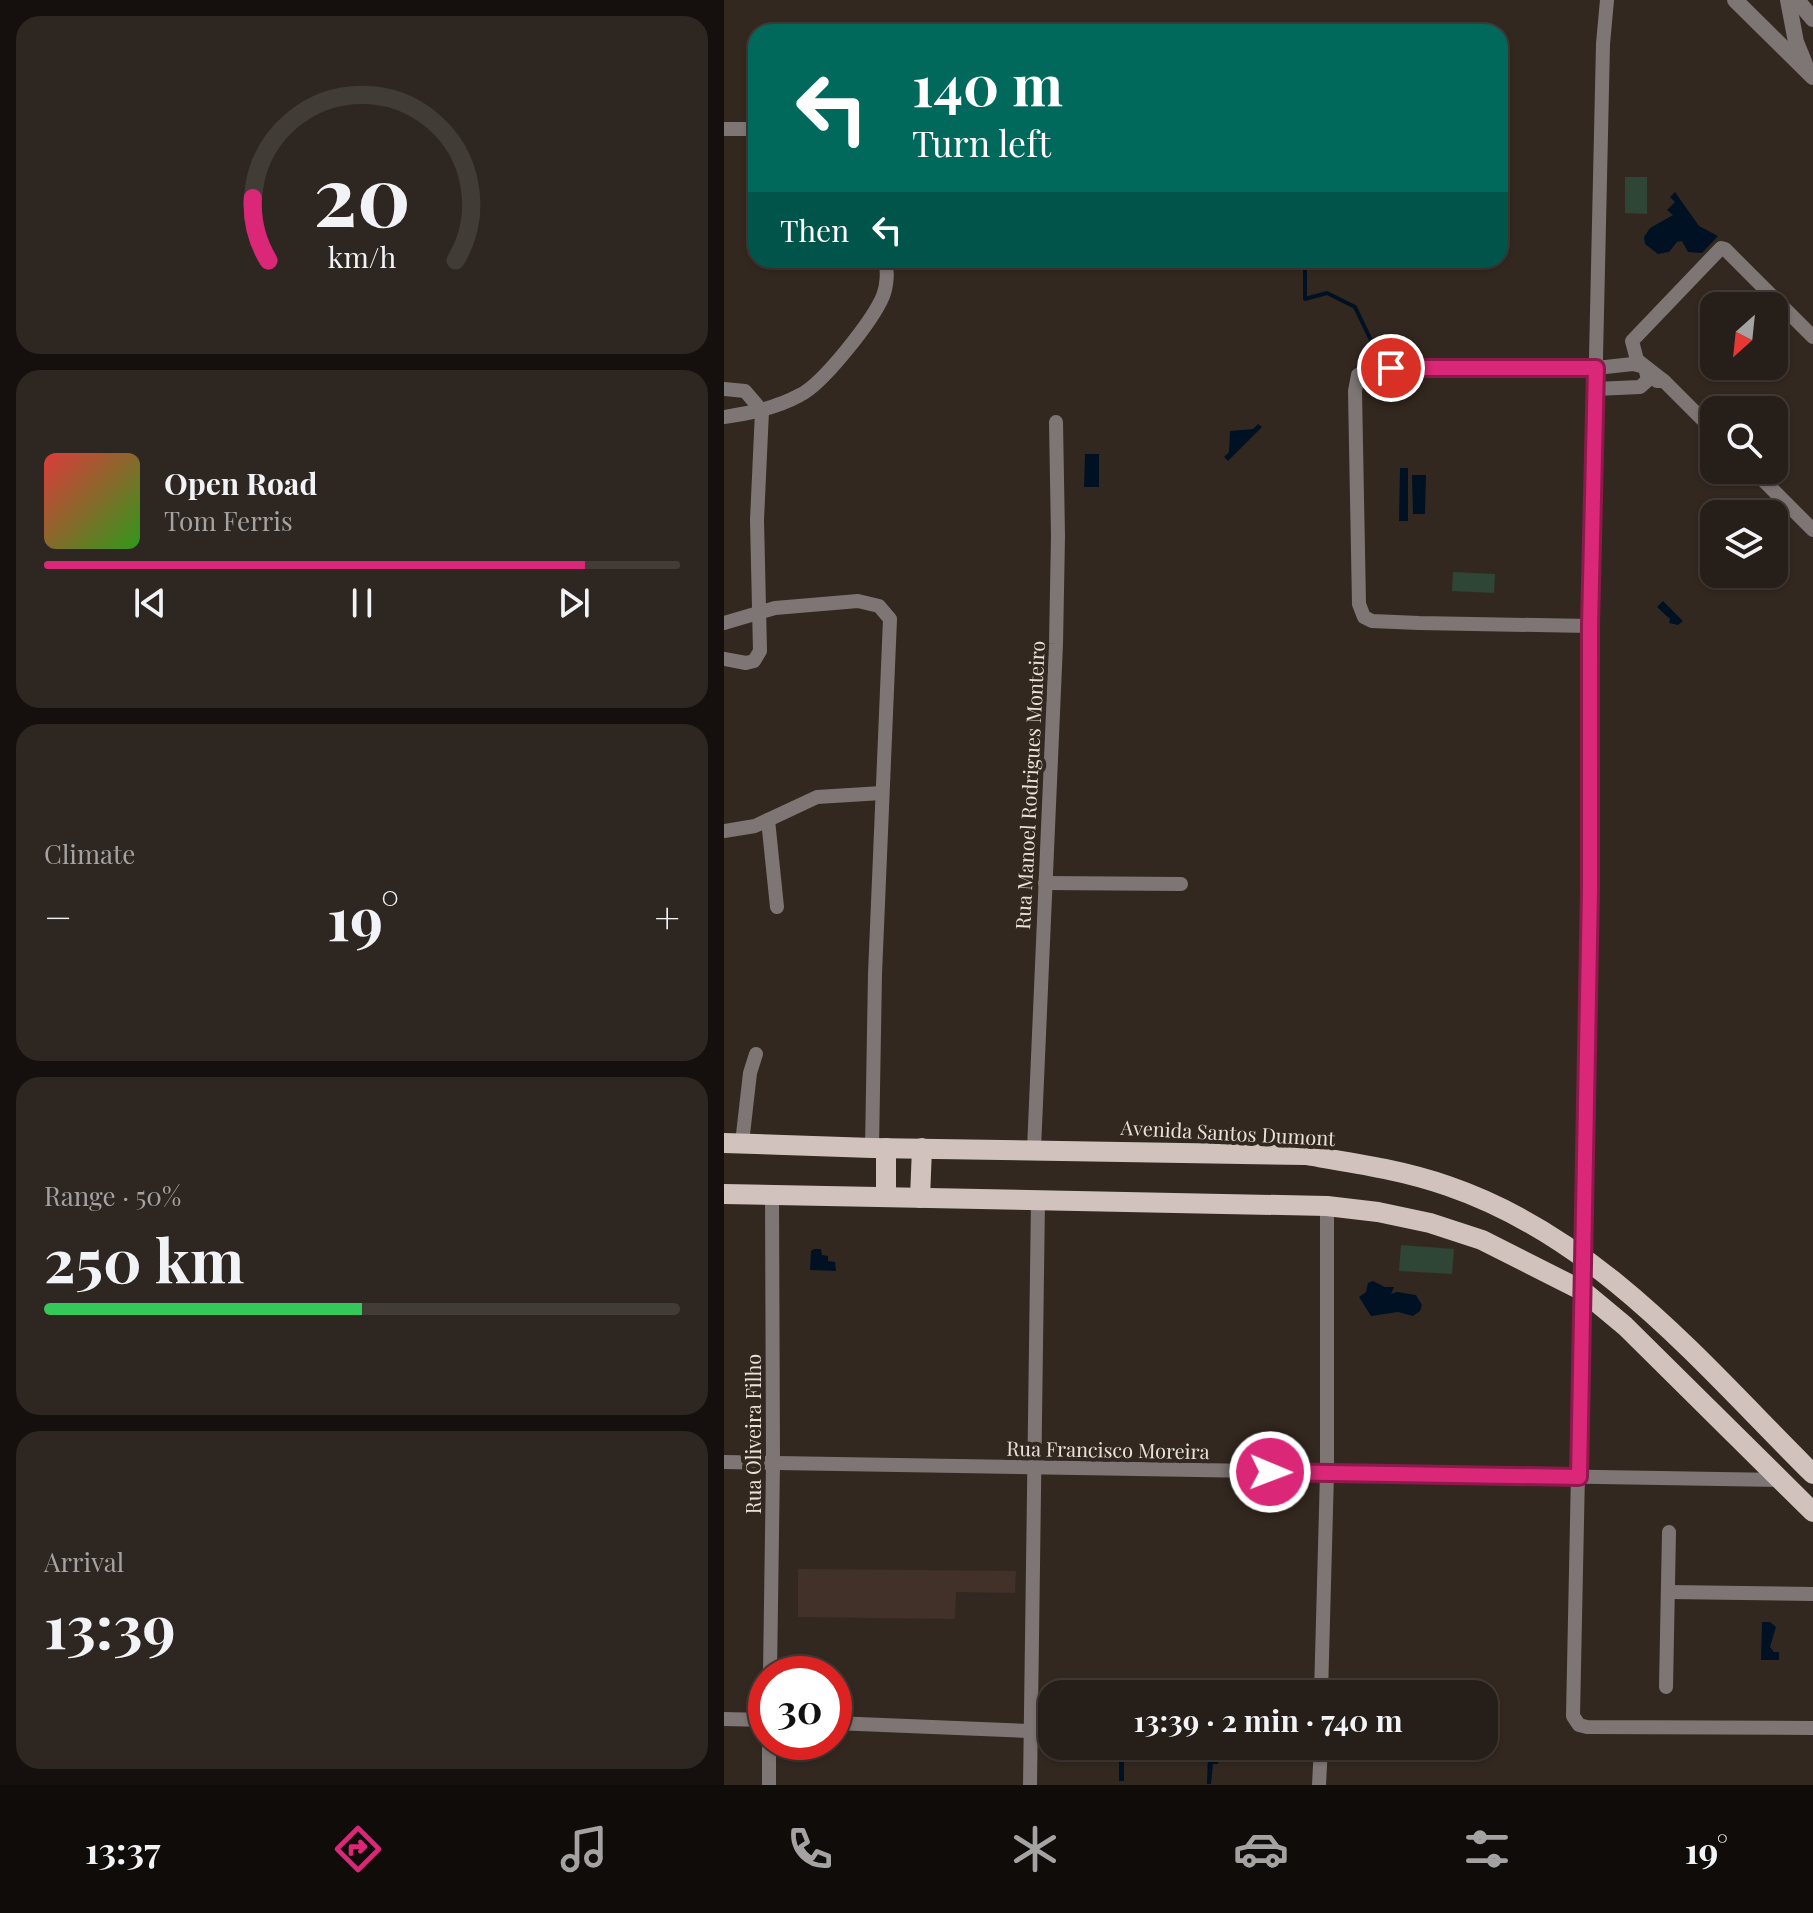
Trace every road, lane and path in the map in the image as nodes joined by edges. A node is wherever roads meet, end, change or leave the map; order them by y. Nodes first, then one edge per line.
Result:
1 (1607, 0) edge
2 (1735, 0) edge
3 (1788, 0) edge
4 (1797, 0) edge
5 (1813, 19) edge
6 (1811, 75) edge
7 (724, 129) edge
8 (748, 129) edge
9 (885, 268) edge
10 (1813, 337) edge
11 (1632, 341) junction
12 (1625, 365) junction
13 (1645, 367) junction
14 (1596, 368) junction
15 (1664, 381) junction
16 (1645, 384) junction
17 (724, 389) edge
18 (1595, 389) junction
19 (762, 411) junction
20 (724, 417) edge
21 (1700, 417) edge
22 (1056, 422) dead end
23 (1767, 484) edge
24 (1813, 530) edge
25 (758, 614) junction
26 (724, 623) edge
27 (1590, 626) junction
28 (724, 659) edge
29 (882, 793) junction
30 (768, 820) junction
31 (724, 831) edge
32 (1045, 883) junction
33 (1181, 884) dead end
34 (777, 907) dead end
35 (756, 1054) dead end
36 (733, 1143) edge
37 (879, 1148) junction
38 (922, 1148) junction
39 (1034, 1149) junction
40 (724, 1194) edge
41 (772, 1195) junction
42 (886, 1197) junction
43 (920, 1198) junction
44 (1038, 1200) junction
45 (1327, 1206) junction
46 (1582, 1254) junction
47 (1583, 1291) junction
48 (1643, 1305) junction
49 (1625, 1326) junction
50 (724, 1462) edge
51 (773, 1463) junction
52 (1036, 1468) junction
53 (1327, 1473) junction
54 (1813, 1474) edge
55 (1579, 1477) junction
56 (1780, 1480) junction
57 (1813, 1512) edge
58 (1669, 1532) dead end
59 (1669, 1592) junction
60 (1813, 1594) edge
61 (770, 1656) edge
62 (1321, 1680) edge
63 (1666, 1687) dead end
64 (724, 1719) edge
65 (748, 1720) edge
66 (852, 1724) edge
67 (1813, 1728) edge
68 (1032, 1731) junction
69 (1038, 1731) edge
70 (769, 1760) edge
71 (1320, 1760) edge
72 (769, 1785) edge
73 (1030, 1785) edge
74 (1319, 1785) edge

1 - 14 street
2 - 6 street
3 - 6 street
4 - 5 street
7 - 8 street
9 - 19 street
10 - 11 street
11 - 12 street
11 - 13 street
12 - 13 street
12 - 14 street
13 - 15 street
13 - 16 street
14 - 18 street
14 - 27 street
15 - 16 street
15 - 21 street
16 - 18 street
17 - 19 street
18 - 27 street
19 - 20 street
19 - 25 street
22 - 32 street, Rua Manoel Rodrigues Monteiro
23 - 24 street
25 - 26 street
25 - 28 street
25 - 29 street
27 - 46 street
29 - 30 street
29 - 37 street
30 - 31 street
30 - 34 street
32 - 33 street
32 - 39 street, Rua Manoel Rodrigues Monteiro
35 - 36 street
36 - 37 main road, Avenida Santos Dumont
37 - 38 main road, Avenida Santos Dumont
37 - 42 main road
38 - 39 main road, Avenida Santos Dumont
38 - 43 main road
39 - 46 main road, Avenida Santos Dumont
40 - 41 main road
41 - 42 main road
41 - 51 street, Rua Oliveira Filho
42 - 43 main road
43 - 44 main road
44 - 45 main road
44 - 52 street
45 - 47 main road
45 - 53 street
46 - 47 street
46 - 48 main road, Avenida Santos Dumont
47 - 49 main road
47 - 55 street
48 - 49 main road
48 - 54 main road, Avenida Santos Dumont
49 - 56 main road
50 - 51 street, Rua Francisco Moreira
51 - 52 street, Rua Francisco Moreira
51 - 61 street, Rua Oliveira Filho
52 - 53 street, Rua Francisco Moreira
52 - 68 street
53 - 55 street, Rua Francisco Moreira
53 - 62 street
55 - 56 street, Rua Francisco Moreira
55 - 67 street
56 - 57 main road
58 - 59 street
59 - 60 street
59 - 63 street
64 - 65 street
66 - 68 street
68 - 69 street
68 - 73 street
70 - 72 street
71 - 74 street

